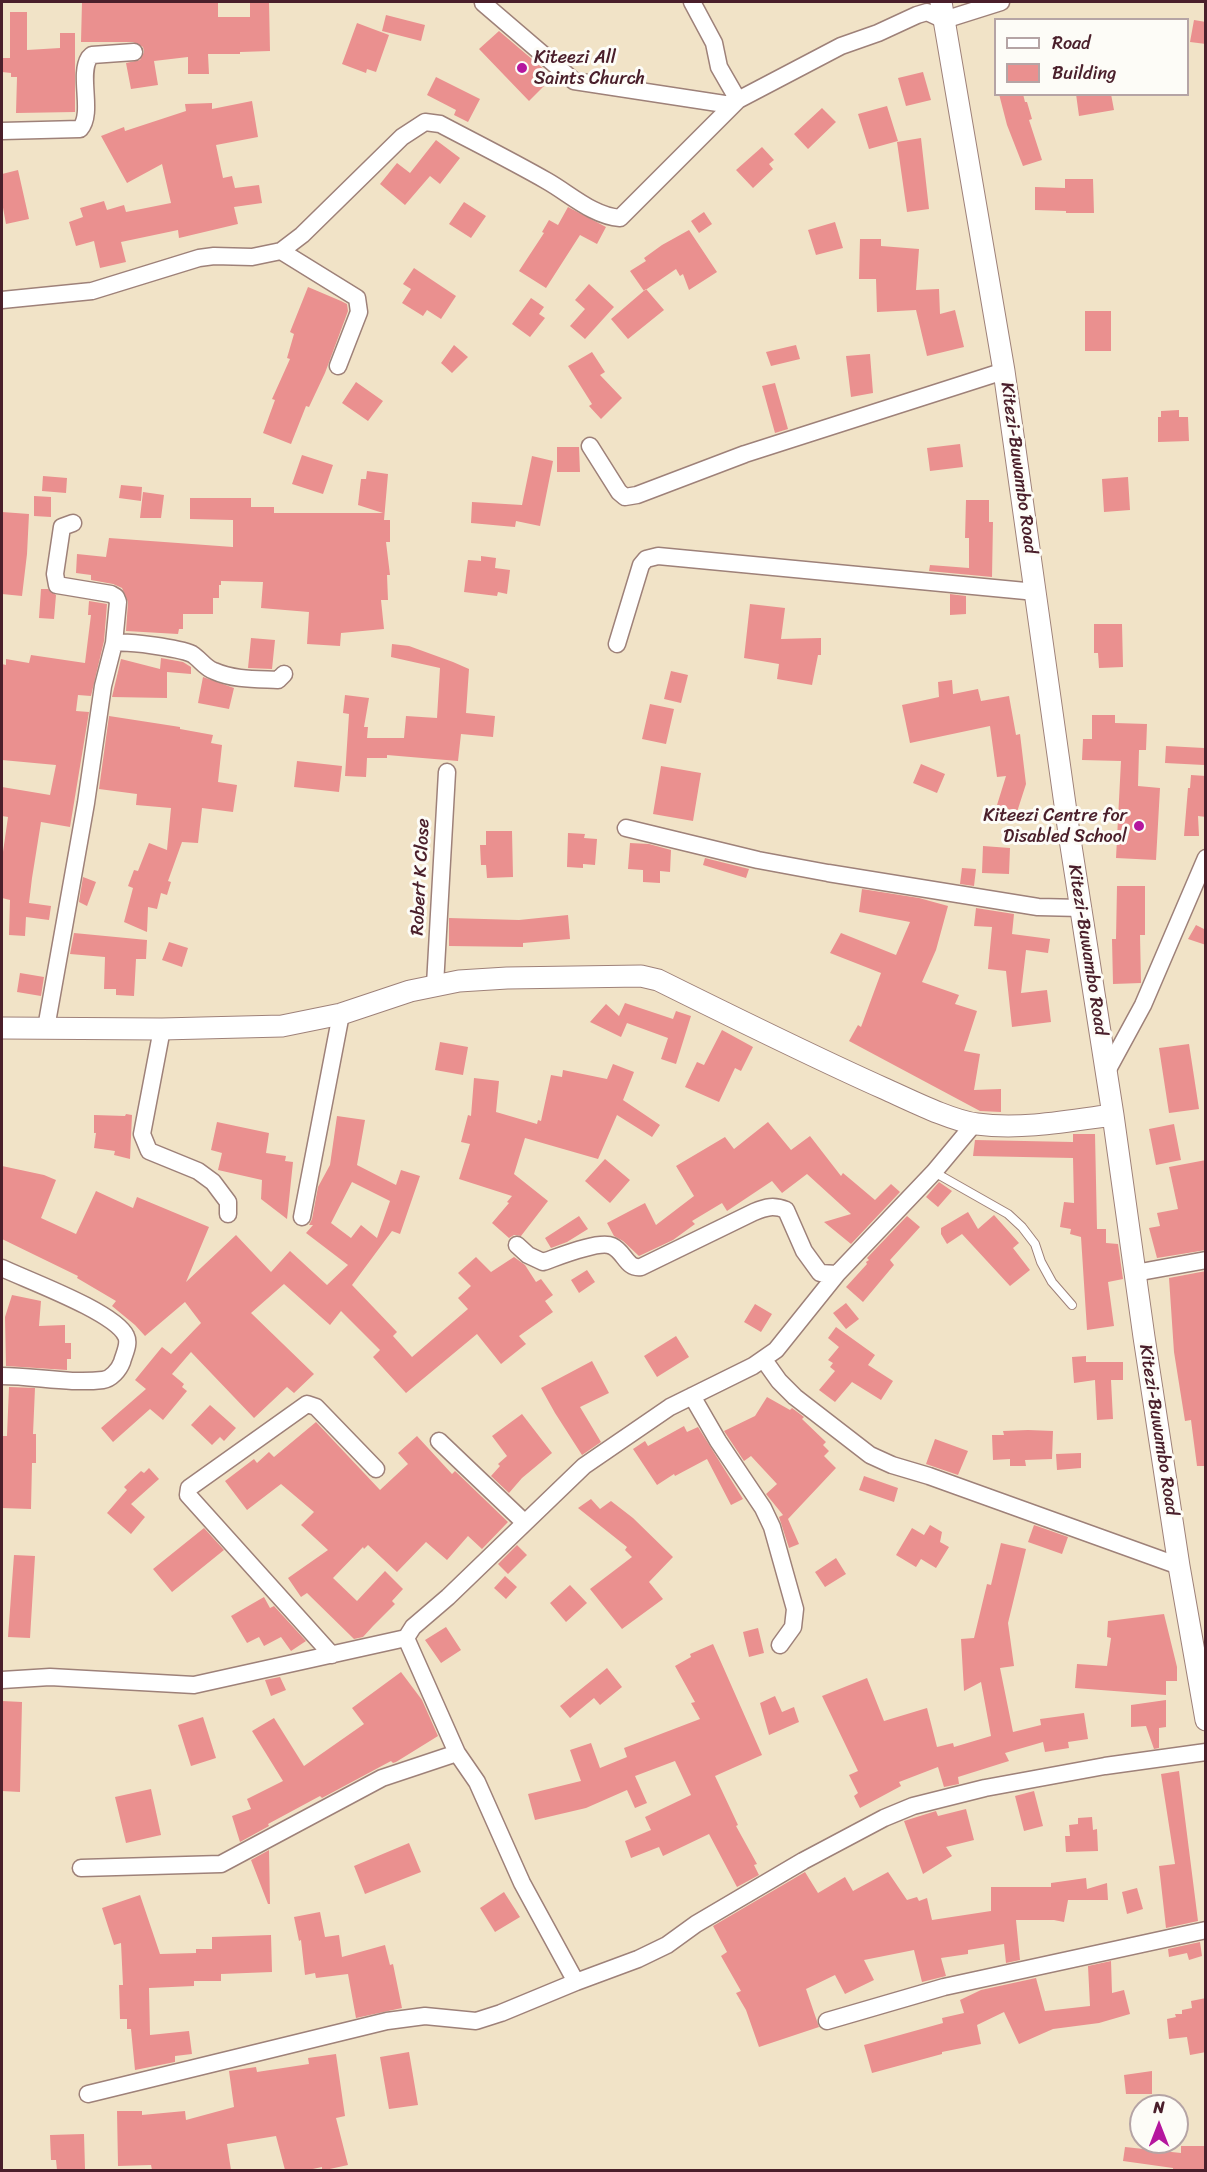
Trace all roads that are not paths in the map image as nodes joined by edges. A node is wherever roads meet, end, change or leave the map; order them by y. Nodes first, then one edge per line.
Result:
1 (692, 2) edge
2 (1001, 2) edge
3 (483, 3) dead end
4 (942, 11) edge
5 (134, 52) dead end
6 (734, 103) junction
7 (2, 132) edge
8 (281, 251) junction
9 (2, 300) edge
10 (338, 366) dead end
11 (1004, 371) junction
12 (590, 446) dead end
13 (73, 524) dead end
14 (1036, 592) junction
15 (114, 643) junction
16 (617, 644) dead end
17 (284, 674) dead end
18 (447, 772) dead end
19 (626, 828) dead end
20 (1206, 858) edge
21 (1082, 908) junction
22 (435, 985) junction
23 (341, 1014) junction
24 (2, 1028) edge
25 (46, 1028) junction
26 (162, 1029) junction
27 (1106, 1072) junction
28 (1113, 1115) junction
29 (974, 1124) junction
30 (934, 1173) junction
31 (228, 1214) dead end
32 (302, 1217) dead end
33 (517, 1245) dead end
34 (1206, 1260) edge
35 (2, 1268) edge
36 (1135, 1273) junction
37 (837, 1274) junction
38 (1072, 1305) dead end
39 (764, 1360) junction
40 (2, 1376) edge
41 (692, 1396) junction
42 (439, 1441) dead end
43 (376, 1469) dead end
44 (524, 1522) junction
45 (1179, 1566) junction
46 (406, 1638) junction
47 (780, 1645) dead end
48 (332, 1655) junction
49 (2, 1680) edge
50 (1206, 1720) edge
51 (1206, 1752) edge
52 (457, 1754) junction
53 (81, 1868) dead end
54 (1206, 1930) edge
55 (576, 1982) junction
56 (827, 2020) dead end
57 (88, 2094) dead end

1 - 6 street
2 - 4 street
3 - 6 street
4 - 6 street
4 - 11 street, Kitezi-Buwambo Road
5 - 7 street
6 - 8 street
8 - 9 street
8 - 10 street
11 - 12 street
11 - 14 street, Kitezi-Buwambo Road
13 - 15 street
14 - 16 street
14 - 21 street, Kitezi-Buwambo Road
15 - 17 street
15 - 25 street
18 - 22 street, Robert K Close
19 - 21 street
20 - 27 street
21 - 27 street, Kitezi-Buwambo Road
22 - 23 street
22 - 29 street
23 - 26 street
23 - 32 street
24 - 25 street
25 - 26 street
26 - 31 street
27 - 28 street, Kitezi-Buwambo Road
28 - 29 street
28 - 36 street, Kitezi-Buwambo Road
29 - 30 street
30 - 37 street
30 - 38 lane
33 - 37 street
34 - 36 street
35 - 40 street
36 - 45 street, Kitezi-Buwambo Road
37 - 39 street
39 - 41 street
39 - 45 street
41 - 44 street
41 - 47 street
42 - 44 street
43 - 48 street
44 - 46 street
45 - 50 street, Kitezi-Buwambo Road
46 - 48 street
46 - 52 street
48 - 49 street
51 - 55 street
52 - 53 street
52 - 55 street
54 - 56 street
55 - 57 street

